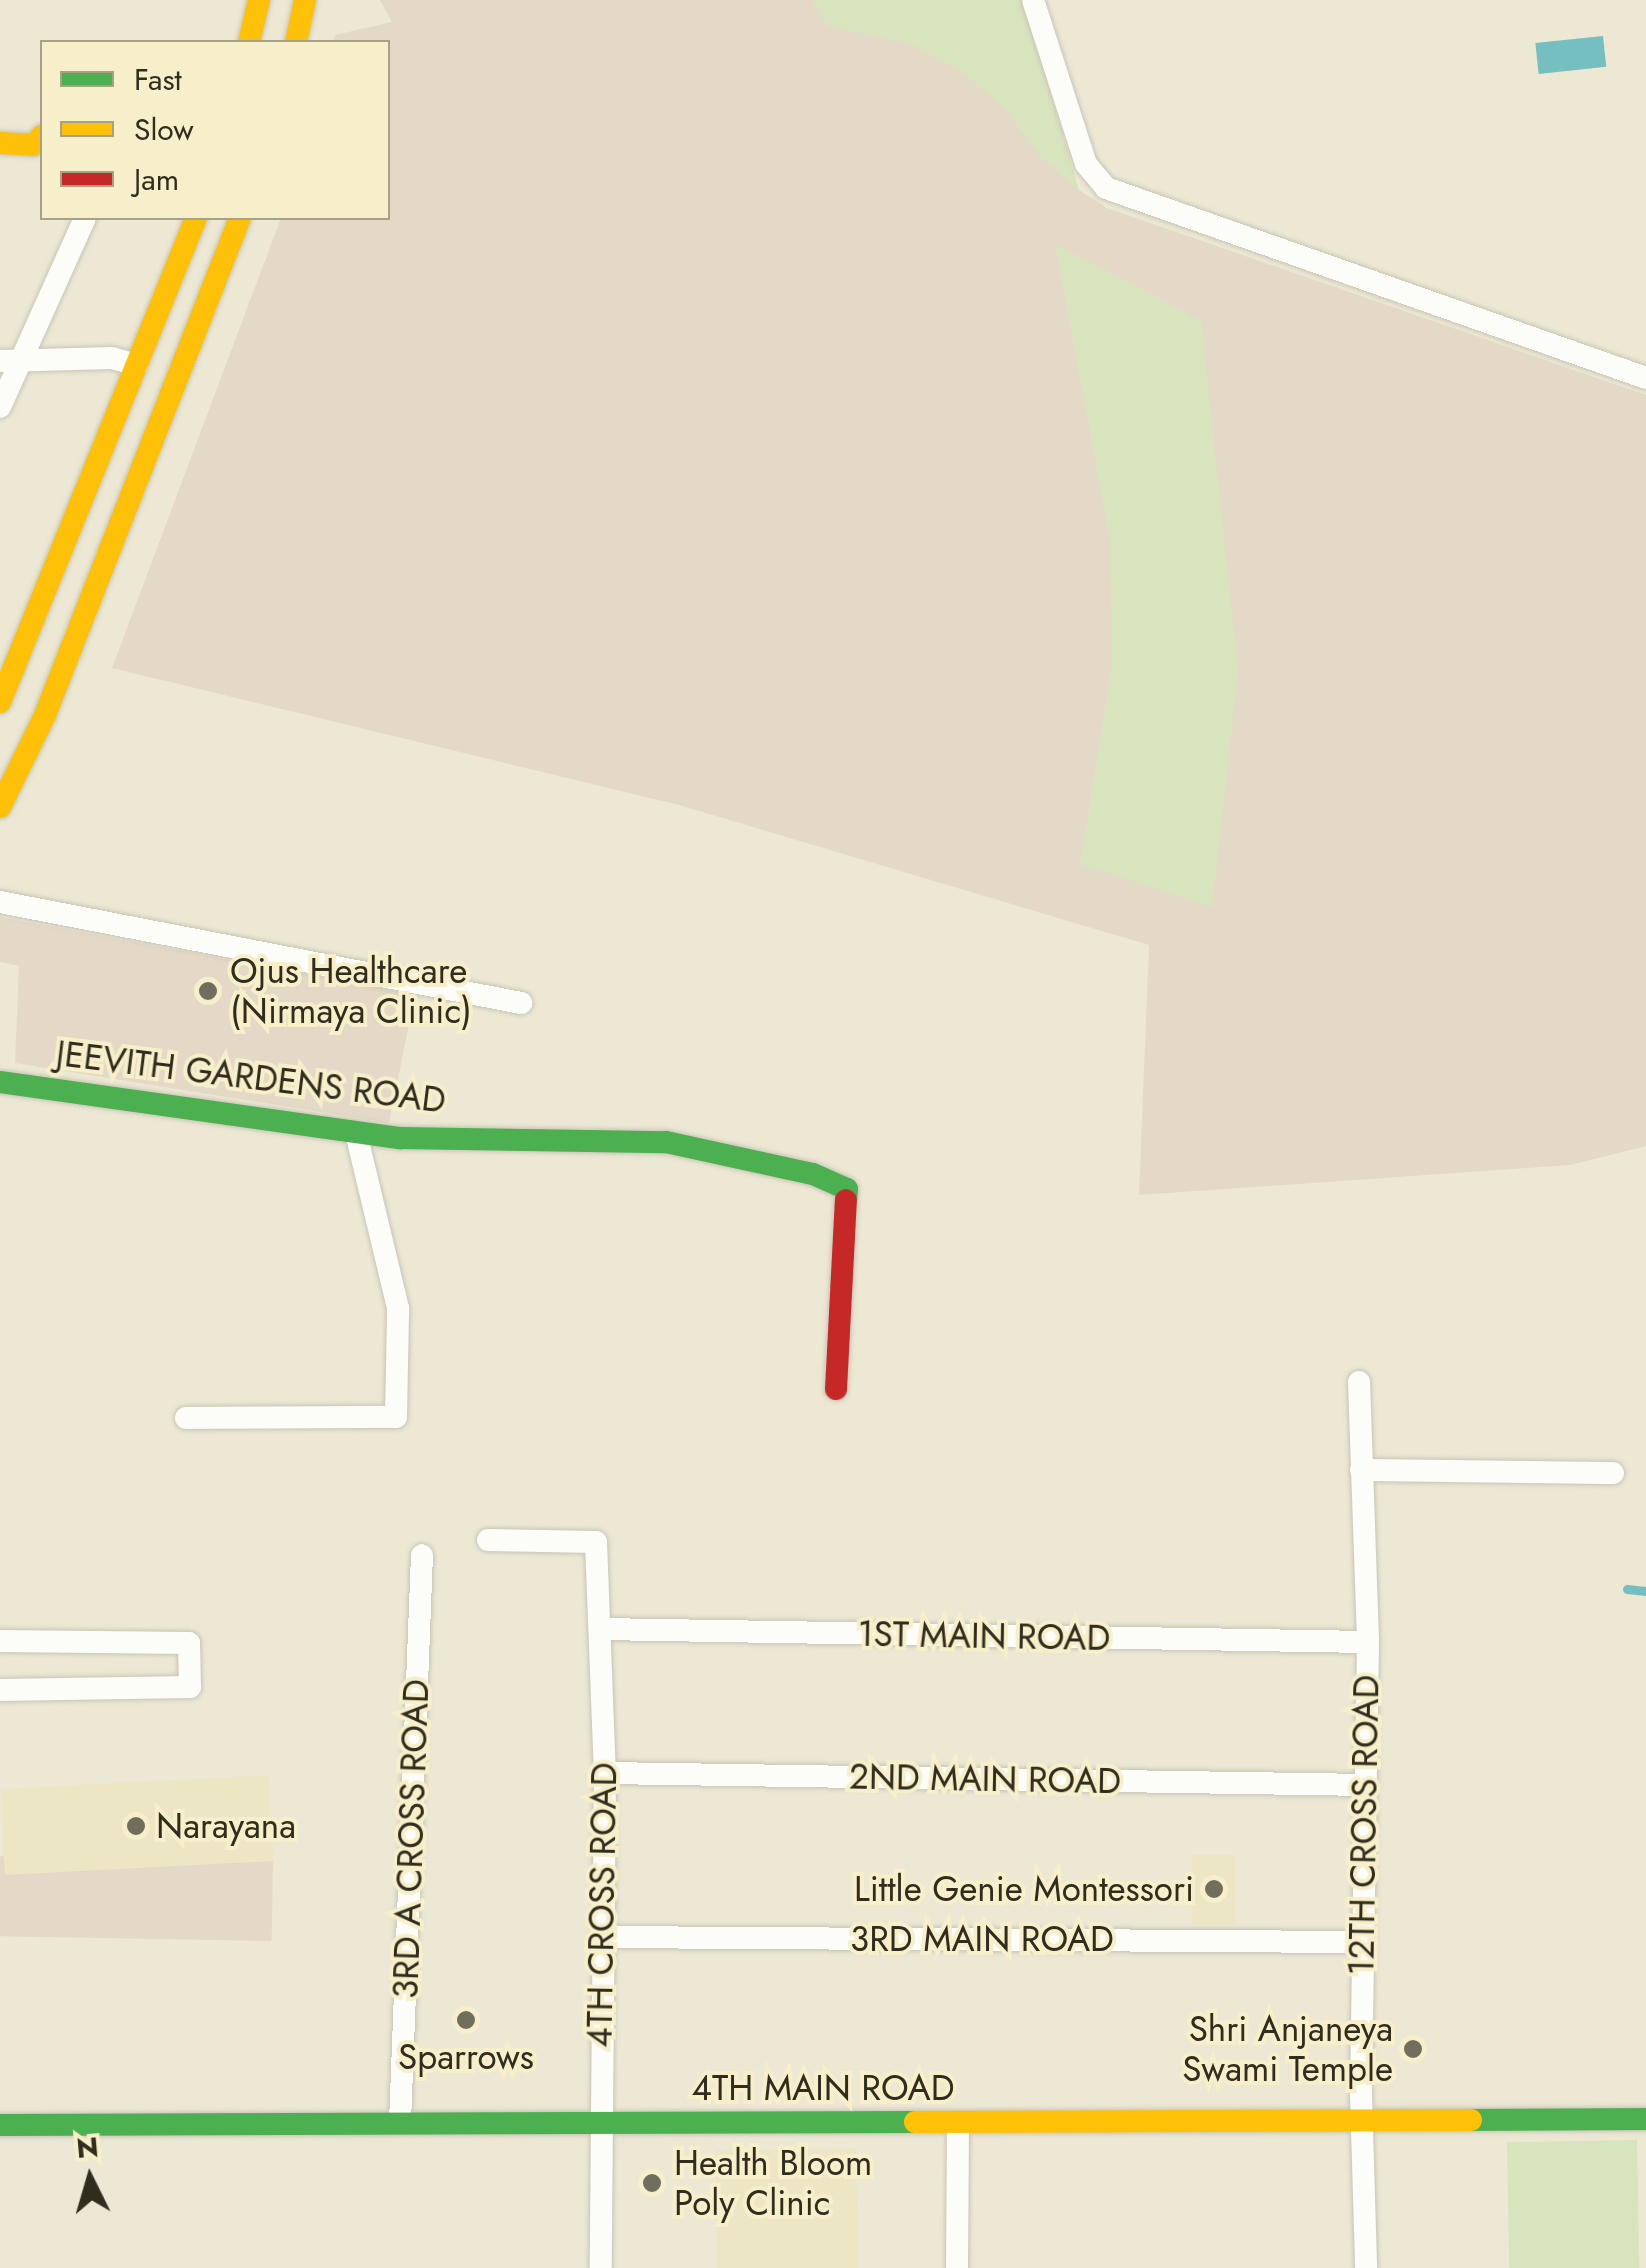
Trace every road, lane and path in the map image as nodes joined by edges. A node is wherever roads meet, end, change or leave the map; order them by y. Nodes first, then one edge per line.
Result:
1 (259, 0) edge
2 (305, 0) edge
3 (1033, 0) edge
4 (250, 40) edge
5 (296, 40) edge
6 (0, 144) edge
7 (39, 146) edge
8 (84, 220) edge
9 (195, 220) edge
10 (239, 220) edge
11 (10, 359) edge
12 (137, 365) junction
13 (1646, 378) edge
14 (0, 407) edge
15 (0, 702) edge
16 (0, 806) edge
17 (0, 902) edge
18 (521, 1003) dead end
19 (0, 1082) edge
20 (356, 1134) junction
21 (1359, 1382) dead end
22 (836, 1388) dead end
23 (186, 1418) dead end
24 (1370, 1470) junction
25 (1613, 1473) dead end
26 (488, 1540) dead end
27 (422, 1555) dead end
28 (600, 1629) junction
29 (0, 1640) edge
30 (1368, 1642) junction
31 (0, 1690) edge
32 (605, 1773) junction
33 (1365, 1785) junction
34 (602, 1937) junction
35 (1362, 1942) junction
36 (1646, 2119) edge
37 (400, 2122) junction
38 (1361, 2122) junction
39 (958, 2123) junction
40 (599, 2124) junction
41 (0, 2125) edge
42 (601, 2268) edge
43 (957, 2268) edge
44 (1366, 2268) edge

1 - 4 street
2 - 5 street
3 - 13 street
6 - 7 street
8 - 11 street
9 - 12 street
10 - 16 street
11 - 12 street
11 - 14 street
12 - 15 street
17 - 18 street
19 - 20 street, JEEVITH GARDENS ROAD
20 - 22 street, JEEVITH GARDENS ROAD
20 - 23 street
21 - 24 street, 12TH CROSS ROAD
24 - 25 street
24 - 30 street, 12TH CROSS ROAD
26 - 28 street, 4TH CROSS ROAD
27 - 37 street, 3RD A CROSS ROAD
28 - 30 street, 1ST MAIN ROAD
28 - 32 street, 4TH CROSS ROAD
29 - 31 street
30 - 33 street, 12TH CROSS ROAD
32 - 33 street, 2ND MAIN ROAD
32 - 34 street, 4TH CROSS ROAD
33 - 35 street, 12TH CROSS ROAD
34 - 35 street, 3RD MAIN ROAD
34 - 40 street, 4TH CROSS ROAD
35 - 38 street, 12TH CROSS ROAD
36 - 38 street, 4TH MAIN ROAD
37 - 40 street, 4TH MAIN ROAD
37 - 41 street, 4TH MAIN ROAD
38 - 39 street, 4TH MAIN ROAD
38 - 44 street, 12TH CROSS ROAD
39 - 40 street, 4TH MAIN ROAD
39 - 43 street
40 - 42 street, 4TH CROSS ROAD

